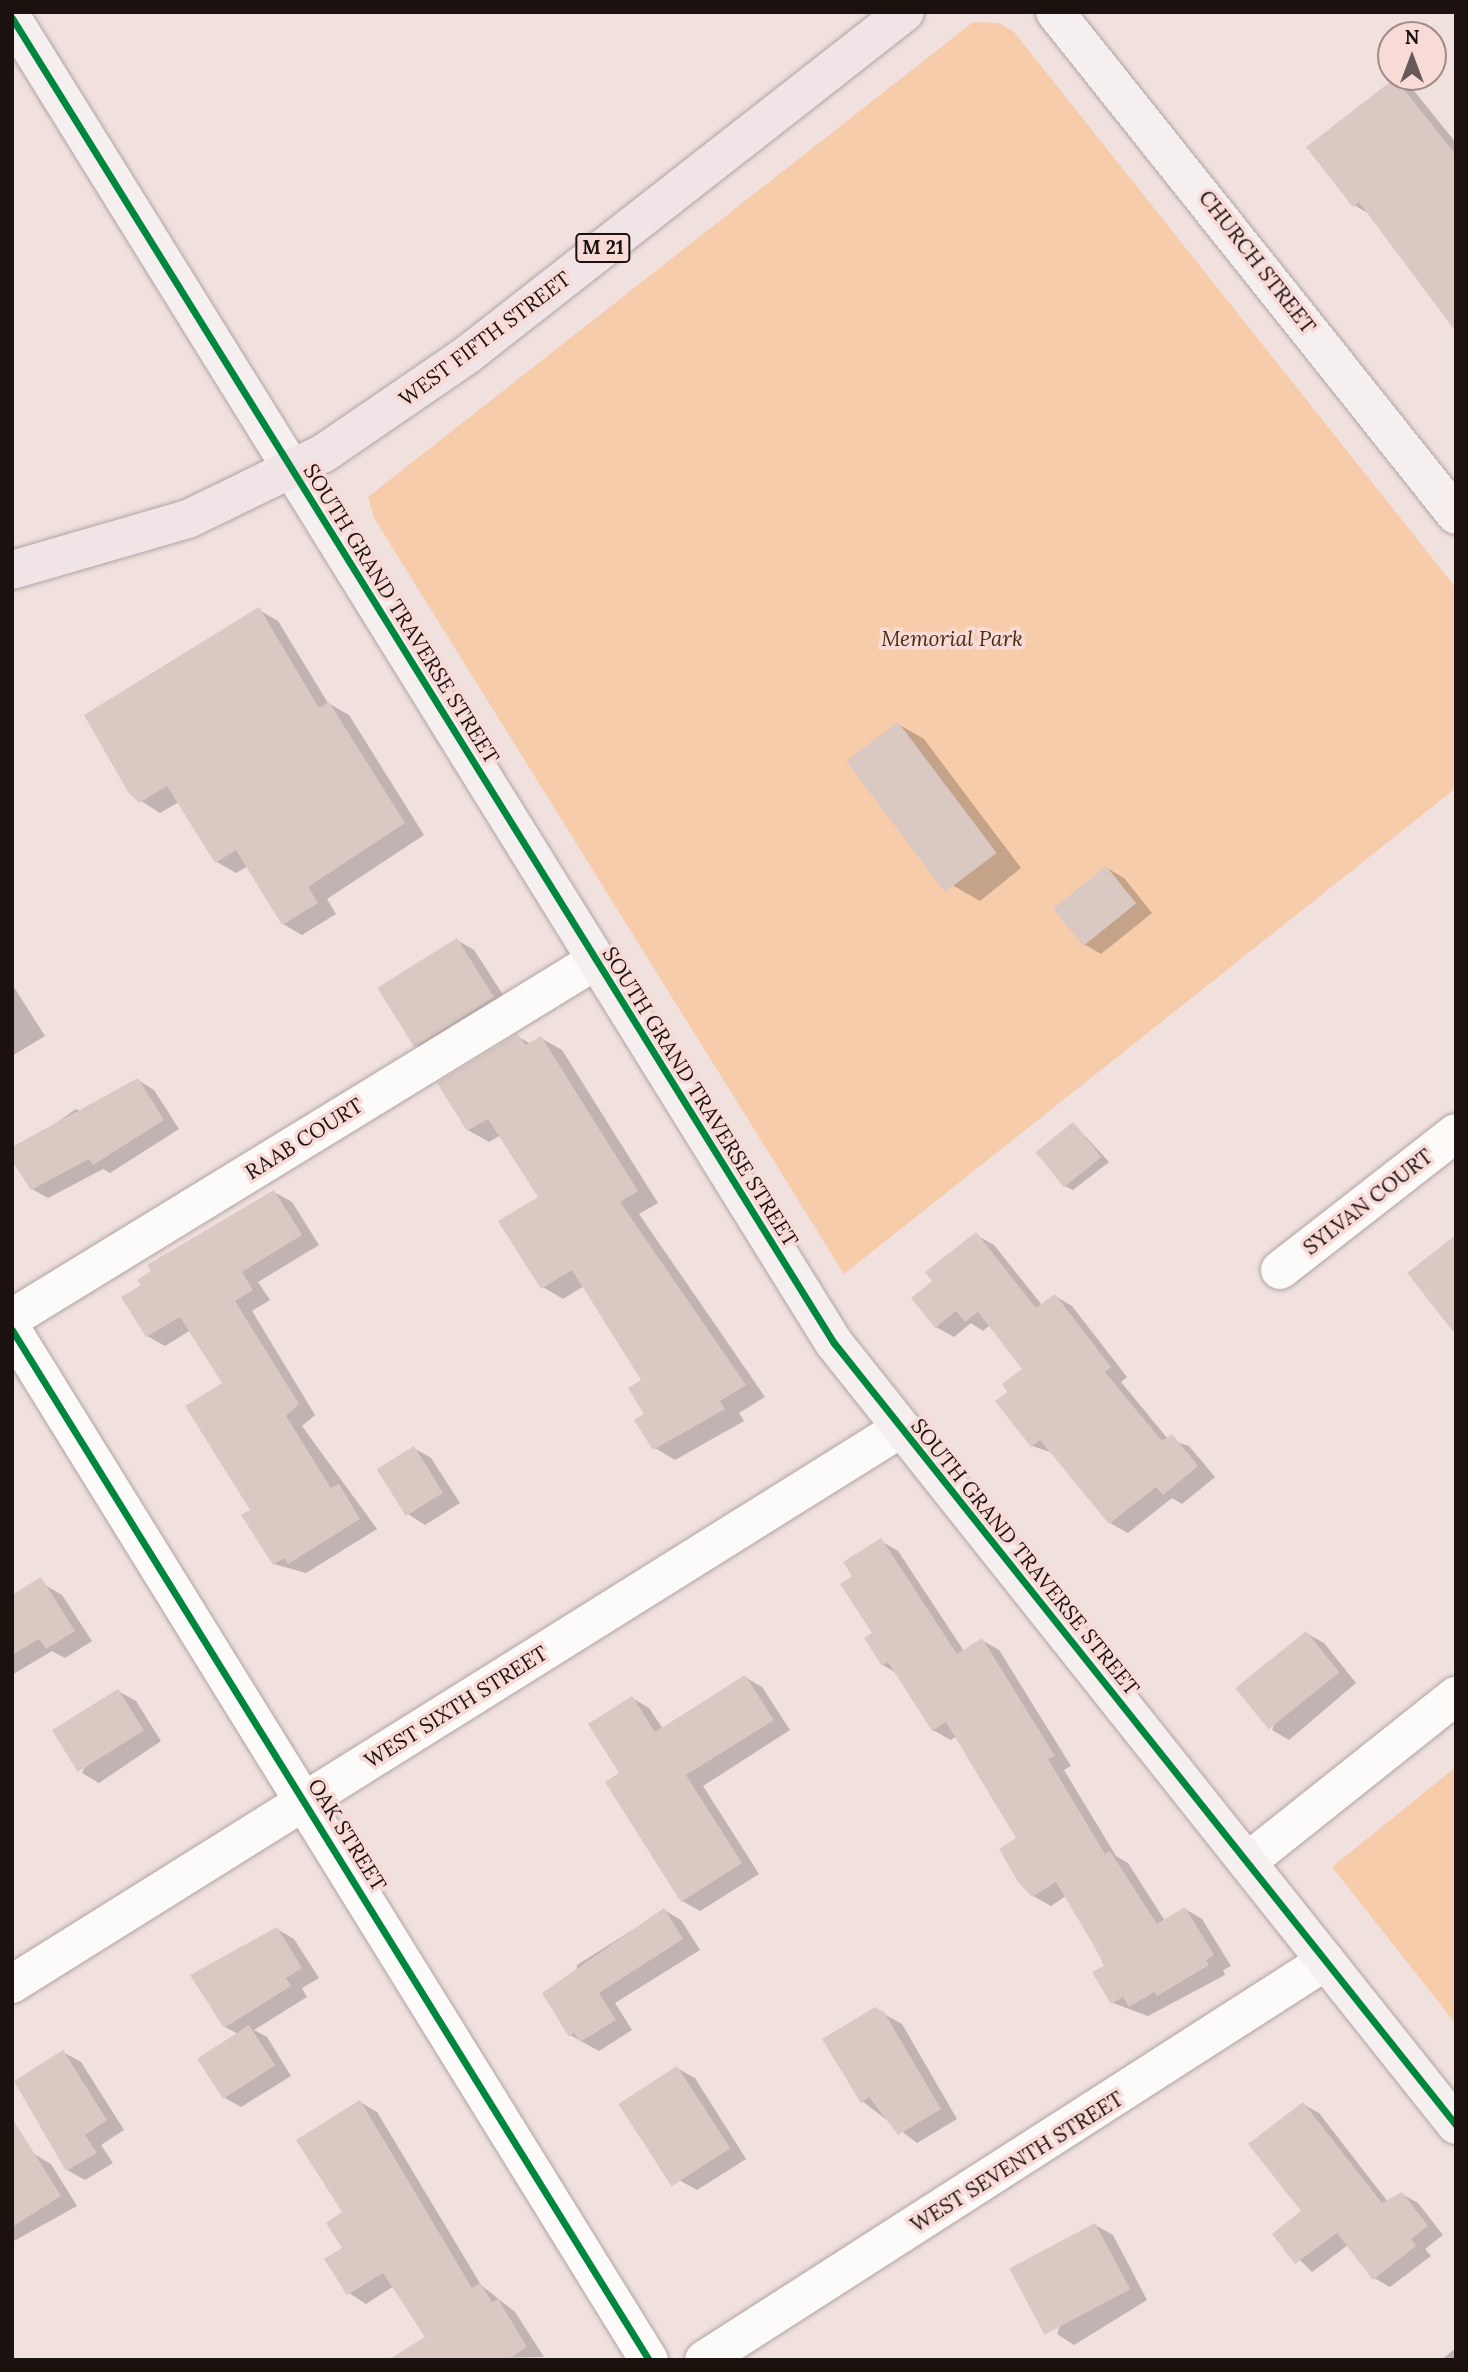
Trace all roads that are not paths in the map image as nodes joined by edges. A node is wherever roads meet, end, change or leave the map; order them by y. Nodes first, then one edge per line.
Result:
1 (905, 12) edge
2 (1055, 12) edge
3 (12, 18) edge
4 (292, 472) junction
5 (1456, 515) edge
6 (12, 570) edge
7 (595, 961) junction
8 (1456, 1133) edge
9 (1280, 1270) dead end
10 (12, 1318) edge
11 (12, 1330) edge
12 (900, 1429) junction
13 (1456, 1696) edge
14 (305, 1800) junction
15 (1247, 1862) junction
16 (1326, 1961) junction
17 (12, 1983) edge
18 (1456, 2125) edge
19 (649, 2360) edge
20 (704, 2360) edge

1 - 4 main road, WEST FIFTH STREET / M 21
2 - 5 main road, CHURCH STREET
3 - 4 main road, SOUTH GRAND TRAVERSE STREET
4 - 6 main road, WEST FIFTH STREET / M 21
4 - 7 main road, SOUTH GRAND TRAVERSE STREET
7 - 10 street, RAAB COURT
7 - 12 main road, SOUTH GRAND TRAVERSE STREET
8 - 9 street, SYLVAN COURT
11 - 14 street, OAK STREET
12 - 14 street, WEST SIXTH STREET
12 - 15 main road, SOUTH GRAND TRAVERSE STREET
13 - 15 street
14 - 17 street, WEST SIXTH STREET
14 - 19 street, OAK STREET
15 - 16 main road, SOUTH GRAND TRAVERSE STREET
16 - 18 main road, SOUTH GRAND TRAVERSE STREET
16 - 20 street, WEST SEVENTH STREET

